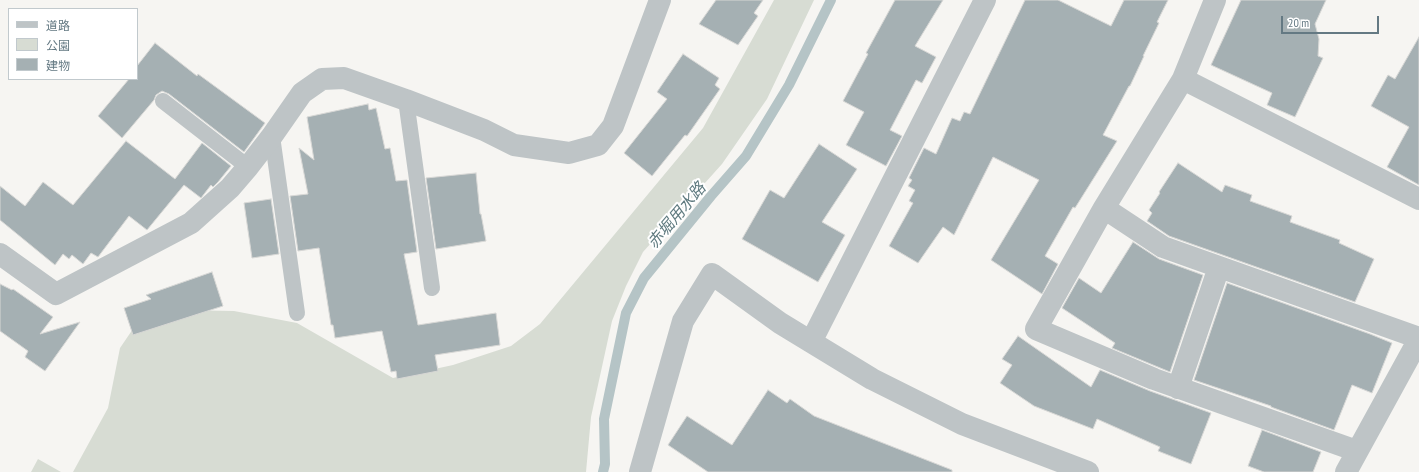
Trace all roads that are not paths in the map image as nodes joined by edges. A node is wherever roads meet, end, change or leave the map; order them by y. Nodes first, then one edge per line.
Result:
1 (660, 0) edge
2 (985, 0) edge
3 (1215, 0) edge
4 (1183, 79) junction
5 (406, 100) junction
6 (163, 101) dead end
7 (272, 136) junction
8 (248, 167) junction
9 (1419, 199) edge
10 (1104, 208) junction
11 (0, 254) edge
12 (1219, 267) junction
13 (432, 288) dead end
14 (297, 313) dead end
15 (1419, 339) edge
16 (811, 342) junction
17 (1178, 388) junction
18 (1358, 451) junction
19 (640, 472) edge
20 (1088, 472) edge
21 (1346, 472) edge

1 - 5 street
2 - 16 street
3 - 4 street
4 - 9 street
4 - 10 street
5 - 7 street
5 - 13 lane
6 - 8 lane
7 - 8 street
7 - 14 lane
8 - 11 street
10 - 12 street
10 - 17 street
12 - 15 street
12 - 17 street
15 - 18 street
16 - 19 street
16 - 20 street
17 - 18 street
18 - 21 street

